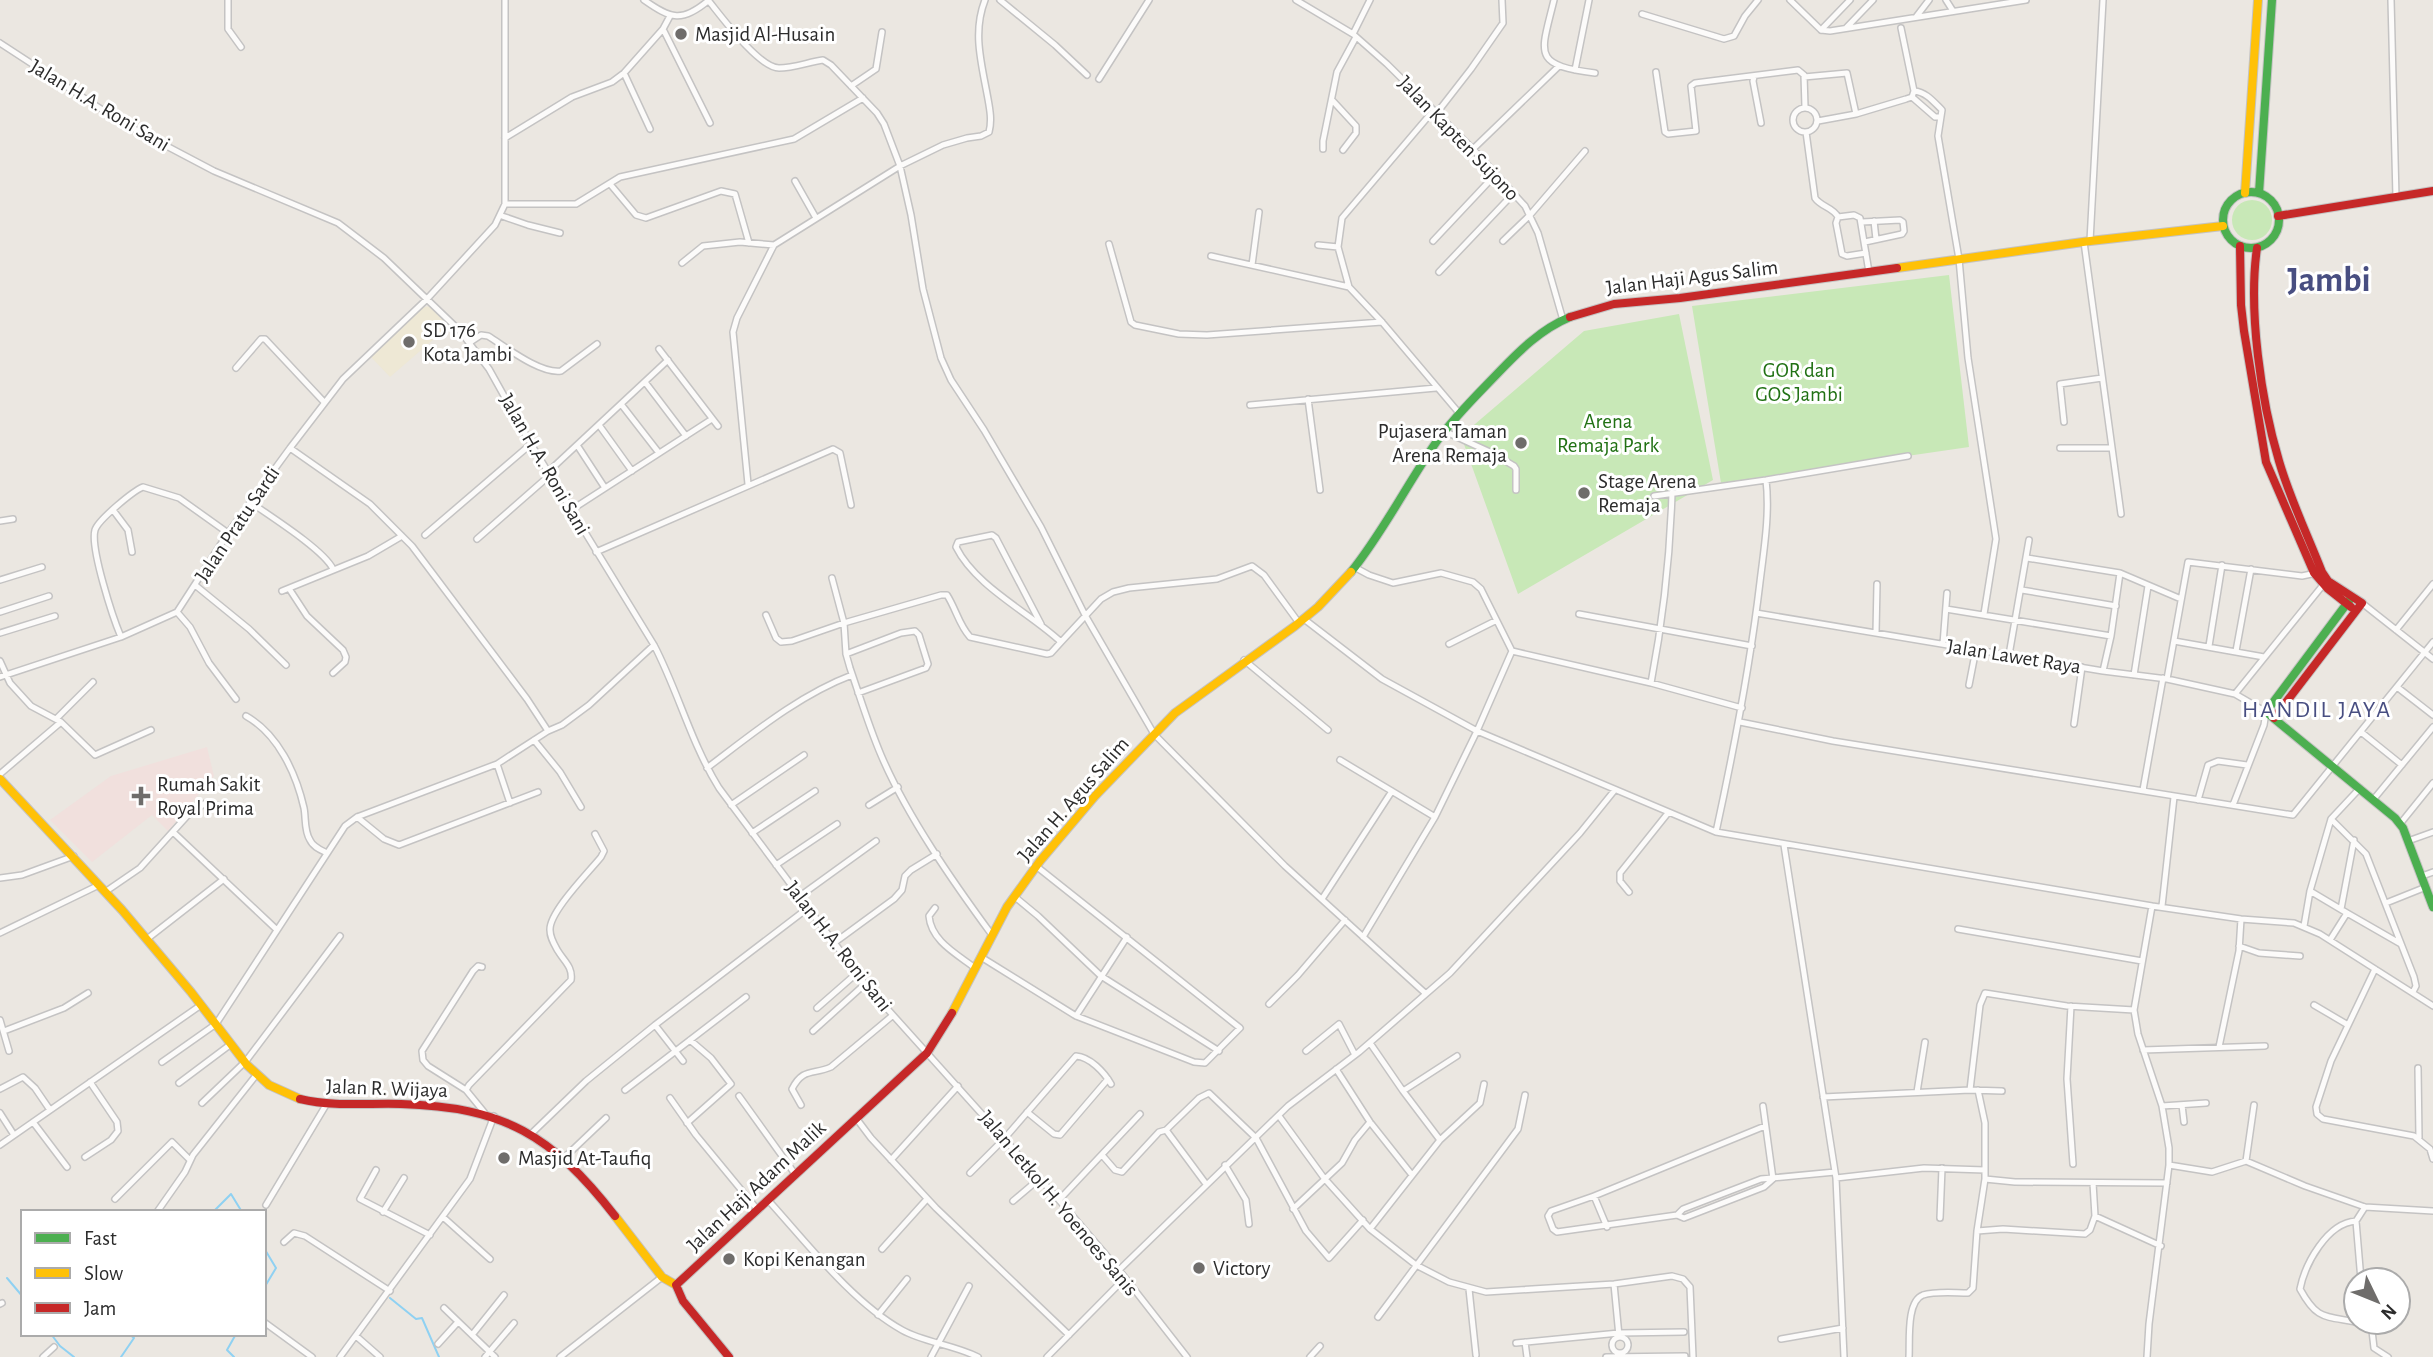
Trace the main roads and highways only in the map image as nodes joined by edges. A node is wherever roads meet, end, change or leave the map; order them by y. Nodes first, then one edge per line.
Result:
1 (2258, 0) edge
2 (2272, 0) edge
3 (2433, 191) edge
4 (2245, 193) junction
5 (2259, 193) junction
6 (2278, 216) junction
7 (2223, 226) junction
8 (2240, 246) junction
9 (2257, 248) junction
10 (2309, 552) junction
11 (2317, 571) junction
12 (2349, 601) junction
13 (1302, 621) joint
14 (2309, 656) junction
15 (2318, 663) junction
16 (2274, 718) junction
17 (0, 776) edge
18 (2433, 907) edge
19 (927, 1053) joint
20 (676, 1284) junction
21 (729, 1357) edge

1 - 4 main road
2 - 5 main road
3 - 6 main road
4 - 5 main road
4 - 7 main road
5 - 6 main road
6 - 9 main road
7 - 8 main road
7 - 13 main road, Jalan Haji Agus Salim
8 - 9 main road
8 - 10 main road
9 - 10 main road
10 - 11 main road
11 - 12 main road
11 - 12 main road
12 - 14 main road
12 - 15 main road
13 - 19 main road, Jalan H. Agus Salim
14 - 15 main road
14 - 16 main road
15 - 16 main road
16 - 18 main road
17 - 20 main road, Jalan R. Wijaya
19 - 20 main road, Jalan Haji Adam Malik
20 - 21 main road

